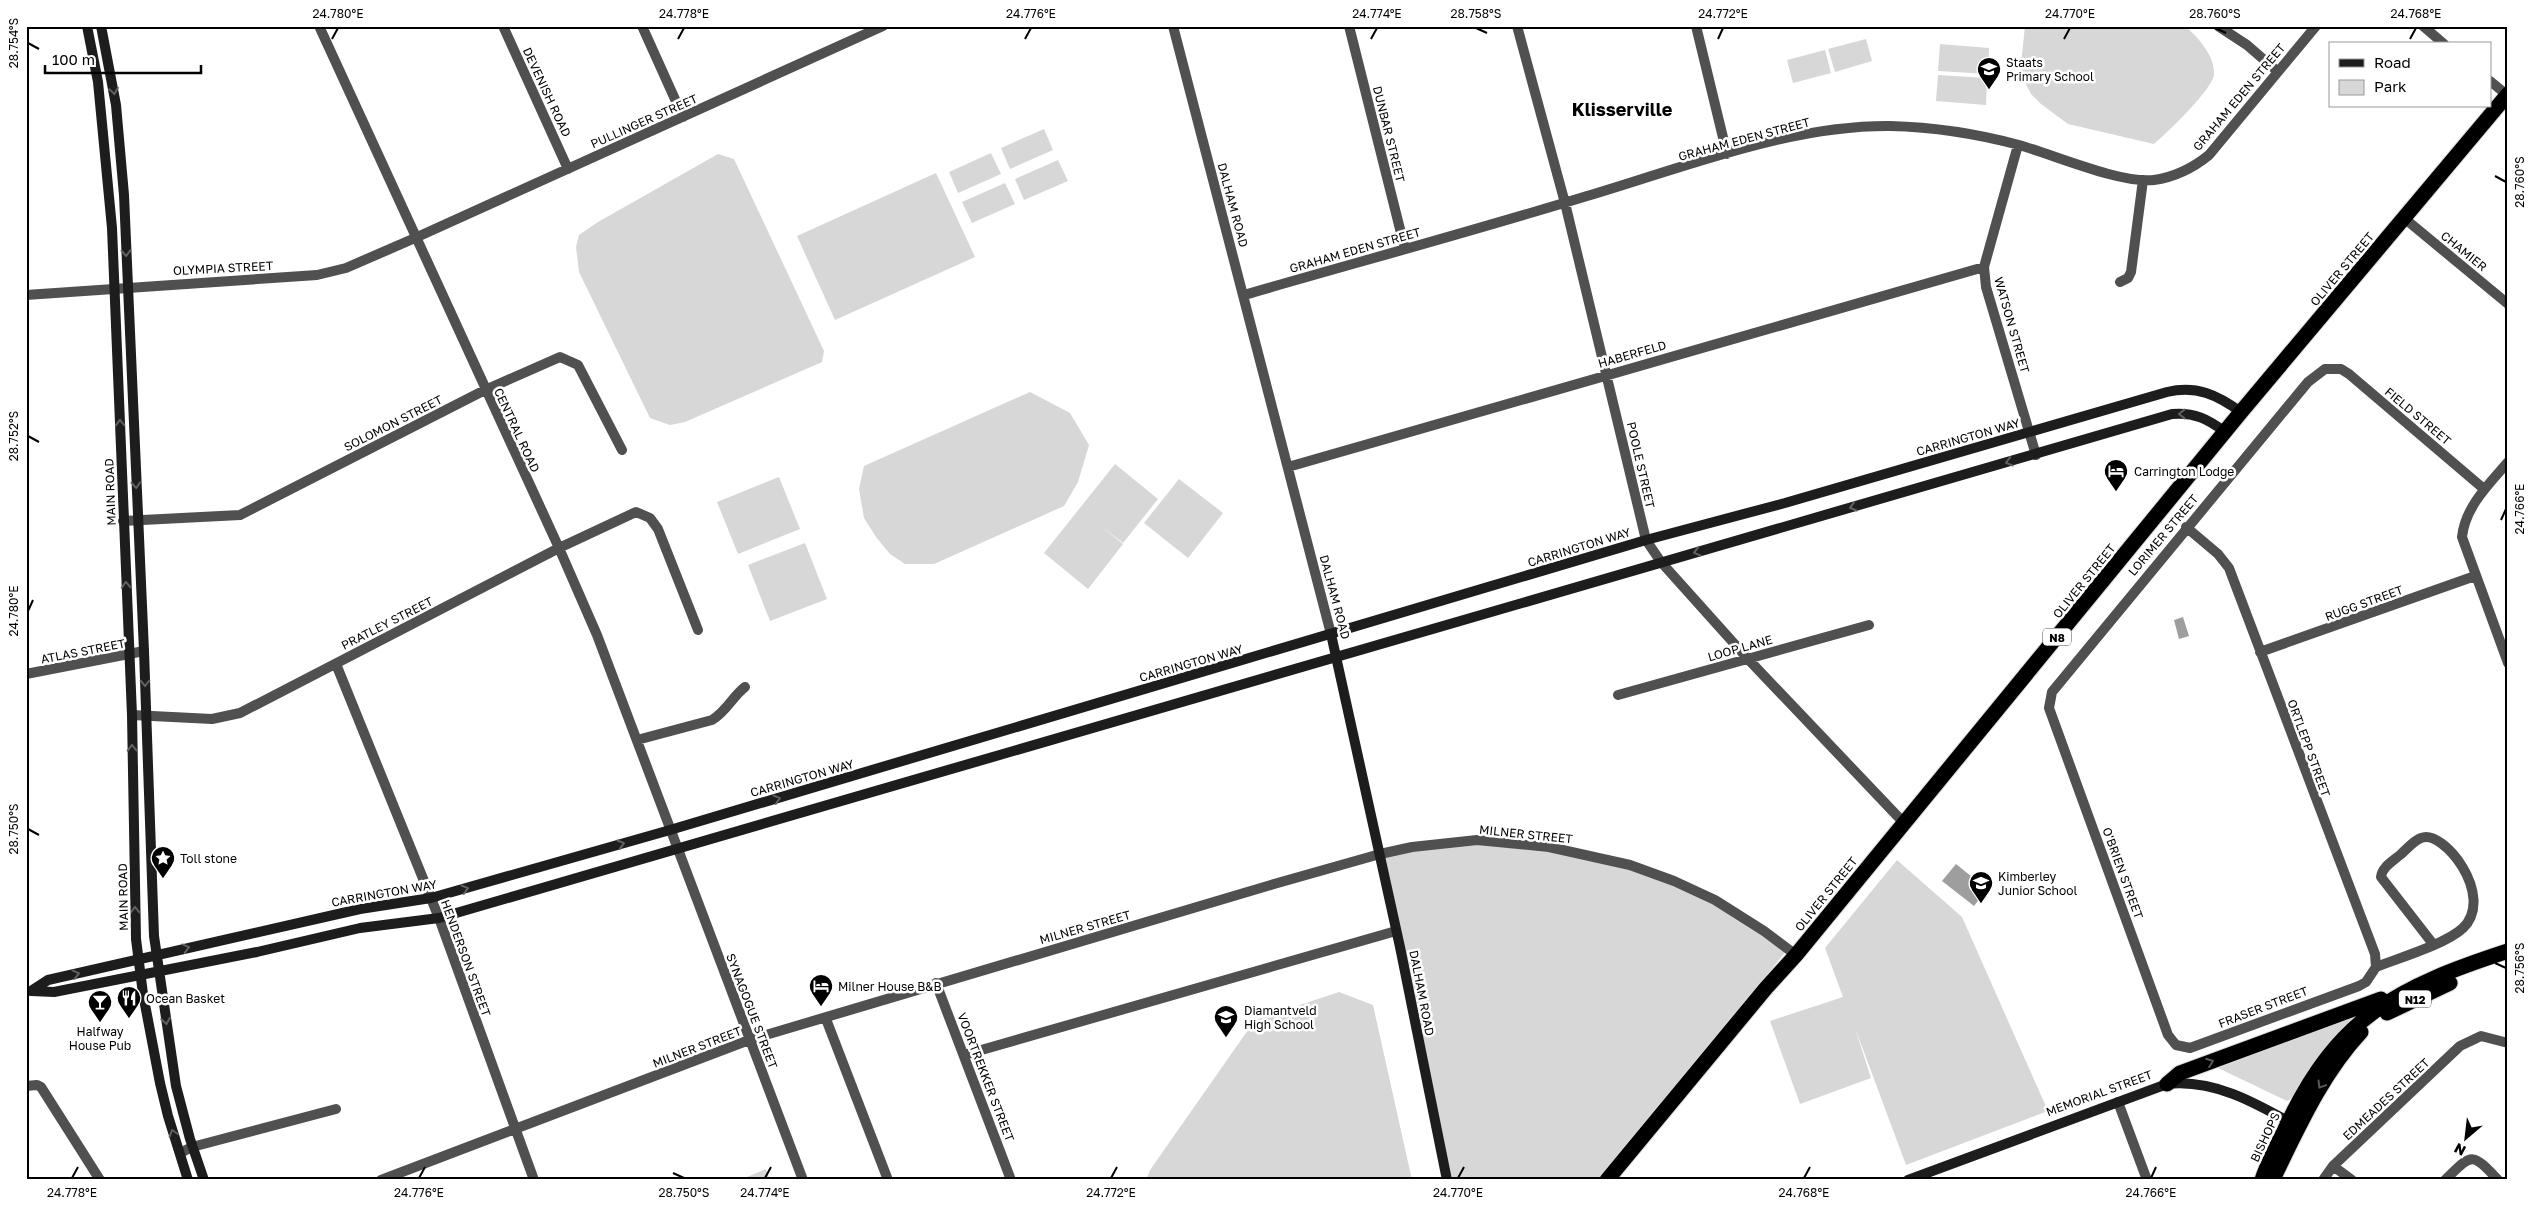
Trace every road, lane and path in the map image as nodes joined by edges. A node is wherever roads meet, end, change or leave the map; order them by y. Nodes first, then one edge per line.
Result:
1 (87, 26) edge
2 (101, 26) edge
3 (318, 26) edge
4 (503, 26) edge
5 (642, 26) edge
6 (883, 26) edge
7 (1173, 26) edge
8 (1349, 26) edge
9 (1517, 26) edge
10 (1696, 26) edge
11 (2218, 26) edge
12 (2316, 26) edge
13 (2423, 26) edge
14 (2442, 42) edge
15 (2277, 71) junction
16 (2492, 83) edge
17 (2507, 94) edge
18 (683, 117) junction
19 (2018, 145) junction
20 (1727, 154) junction
21 (568, 169) junction
22 (2143, 180) junction
23 (1564, 203) junction
24 (2404, 218) junction
25 (415, 238) junction
26 (1405, 249) junction
27 (1984, 267) junction
28 (2120, 282) dead end
29 (128, 287) junction
30 (115, 288) junction
31 (26, 295) edge
32 (1244, 296) junction
33 (2508, 304) edge
34 (2332, 367) joint
35 (1607, 374) junction
36 (485, 390) junction
37 (2241, 412) junction
38 (2030, 432) junction
39 (2225, 432) junction
40 (622, 450) dead end
41 (2036, 455) junction
42 (2508, 462) edge
43 (1288, 467) junction
44 (2484, 489) junction
45 (138, 520) junction
46 (123, 521) junction
47 (2186, 527) junction
48 (1646, 540) junction
49 (559, 548) junction
50 (1660, 562) junction
51 (2475, 576) junction
52 (1869, 625) dead end
53 (698, 630) dead end
54 (1331, 634) junction
55 (144, 651) junction
56 (2260, 652) junction
57 (129, 655) junction
58 (1338, 656) junction
59 (1748, 659) junction
60 (2508, 663) edge
61 (336, 664) junction
62 (26, 674) edge
63 (745, 687) dead end
64 (1618, 695) dead end
65 (2049, 708) joint
66 (132, 715) junction
67 (145, 716) junction
68 (637, 740) junction
69 (1903, 822) junction
70 (670, 830) junction
71 (677, 851) junction
72 (1380, 854) junction
73 (431, 898) junction
74 (439, 918) junction
75 (1396, 931) junction
76 (2434, 944) junction
77 (2508, 951) edge
78 (156, 955) junction
79 (1796, 955) junction
80 (139, 959) junction
81 (2508, 961) edge
82 (2376, 967) junction
83 (158, 971) junction
84 (141, 975) junction
85 (936, 983) junction
86 (2405, 990) junction
87 (29, 992) edge
88 (826, 1019) junction
89 (749, 1040) junction
90 (2508, 1043) edge
91 (2176, 1045) joint
92 (964, 1055) junction
93 (2167, 1084) junction
94 (26, 1086) edge
95 (2118, 1102) junction
96 (2301, 1109) junction
97 (336, 1110) dead end
98 (2294, 1124) junction
99 (515, 1129) junction
100 (192, 1147) junction
101 (180, 1152) junction
102 (2333, 1166) junction
103 (100, 1180) edge
104 (188, 1180) edge
105 (204, 1180) edge
106 (381, 1180) edge
107 (534, 1180) edge
108 (803, 1180) edge
109 (888, 1180) edge
110 (1011, 1180) edge
111 (1447, 1180) edge
112 (1607, 1180) edge
113 (1908, 1180) edge
114 (2147, 1180) edge
115 (2262, 1180) edge
116 (2272, 1180) edge
117 (2322, 1180) edge
118 (2352, 1180) edge
119 (2445, 1180) edge
120 (2498, 1180) edge

1 - 30 street, MAIN ROAD
2 -> 29 street
3 - 25 street, CENTRAL ROAD
4 - 21 street, DEVENISH ROAD
5 - 18 street
6 - 18 street, PULLINGER STREET
7 - 32 street, DALHAM ROAD
8 - 26 street, DUNBAR STREET
9 - 23 street, POOLE STREET
10 - 20 street
11 - 15 street
12 - 15 street, GRAHAM EDEN STREET
13 - 14 street
15 - 22 street, GRAHAM EDEN STREET
16 - 17 street
17 - 24 highway, OLIVER STREET / N8
18 - 21 street, PULLINGER STREET
19 - 20 street, GRAHAM EDEN STREET
19 - 22 street, GRAHAM EDEN STREET
19 - 27 street, WATSON STREET
20 - 23 street, GRAHAM EDEN STREET
21 - 25 street, PULLINGER STREET
22 - 28 street
23 - 26 street, GRAHAM EDEN STREET
23 - 35 street, POOLE STREET
24 - 33 street, CHAMIER
24 - 37 highway, OLIVER STREET / N8
25 - 29 street, OLYMPIA STREET
25 - 36 street, CENTRAL ROAD
26 - 32 street, GRAHAM EDEN STREET
27 - 35 street, HABERFELD
27 - 38 street, WATSON STREET
29 - 30 street, OLYMPIA STREET
29 -> 45 street
30 - 31 street, OLYMPIA STREET
46 -> 30 street, MAIN ROAD
32 - 43 street, DALHAM ROAD
34 - 44 street, FIELD STREET
34 - 47 street, LORIMER STREET
35 - 43 street, HABERFELD
35 - 48 street, POOLE STREET
36 - 40 street, SOLOMON STREET
36 - 45 street, SOLOMON STREET
36 - 49 street, CENTRAL ROAD
37 - 38 street, CARRINGTON WAY
37 - 39 highway, OLIVER STREET / N8
38 - 41 street, WATSON STREET
38 - 48 street, CARRINGTON WAY
39 -> 41 street
39 - 69 highway, OLIVER STREET / N8
41 -> 50 street
42 - 44 street
43 - 54 street, DALHAM ROAD
44 - 51 street
45 - 46 street, SOLOMON STREET
45 - 55 street
57 -> 46 street, MAIN ROAD
47 - 56 street, ORTLEPP STREET
47 - 65 street, LORIMER STREET
48 - 50 street, POOLE STREET
48 - 54 street, CARRINGTON WAY
49 - 53 street, PRATLEY STREET
49 - 61 street, PRATLEY STREET
49 - 68 street, CENTRAL ROAD
50 - 58 street
50 - 59 street, POOLE STREET
51 - 56 street, RUGG STREET
51 - 60 street
52 - 59 street, LOOP LANE
54 - 58 street, DALHAM ROAD
70 -> 54 street, CARRINGTON WAY
55 - 57 street, ATLAS STREET
55 -> 67 street
56 - 82 street, ORTLEPP STREET
57 - 62 street, ATLAS STREET
57 - 66 street, MAIN ROAD
58 - 71 street
58 - 72 street, DALHAM ROAD
59 - 64 street, LOOP LANE
59 - 69 street, POOLE STREET
61 - 67 street, PRATLEY STREET
61 - 73 street, HENDERSON STREET
63 - 68 street
65 - 91 street, O'BRIEN STREET
66 - 67 street, PRATLEY STREET
80 -> 66 street, MAIN ROAD
67 - 78 street
68 - 70 street, CENTRAL ROAD
69 - 79 highway, OLIVER STREET / N8
70 - 71 street, CENTRAL ROAD
73 -> 70 street, CARRINGTON WAY
71 - 74 street
71 - 89 street, SYNAGOGUE STREET
72 - 75 street, DALHAM ROAD
72 - 79 street, MILNER STREET
72 - 85 street, MILNER STREET
73 - 74 street, HENDERSON STREET
78 -> 73 street, CARRINGTON WAY
74 - 83 street
74 - 99 street, HENDERSON STREET
75 - 92 street
75 - 111 street, DALHAM ROAD
76 - 76 street
76 - 82 street
77 - 86 highway, N12
78 - 80 street, CARRINGTON WAY
78 - 83 street
79 - 112 highway, OLIVER STREET / N8
80 - 84 street, MAIN ROAD
87 -> 80 street, CARRINGTON WAY
81 -> 96 highway, N12
82 - 91 street, FRASER STREET
83 - 84 street
83 -> 100 street
84 - 87 street
101 -> 84 street, MAIN ROAD
85 - 88 street, MILNER STREET
85 - 92 street, VOORTREKKER STREET
93 -> 86 highway
86 - 96 highway, N12
88 - 89 street, MILNER STREET
88 - 109 street
89 - 99 street, MILNER STREET
89 - 108 street, SYNAGOGUE STREET
90 - 102 street, EDMEADES STREET
92 - 110 street, VOORTREKKER STREET
93 - 95 street, MEMORIAL STREET
93 - 98 street, MEMORIAL STREET
94 - 103 street
95 - 113 street, MEMORIAL STREET
95 - 114 street
96 - 98 highway, BISHOPS / N12
97 - 100 street
98 - 115 highway, BISHOPS / N12
98 - 116 highway, BISHOPS / N12
99 - 106 street, MILNER STREET
99 - 107 street, HENDERSON STREET
100 - 101 street
100 - 105 street
101 - 104 street, MAIN ROAD
102 - 117 street, EDMEADES STREET
102 - 118 street
119 - 120 street

